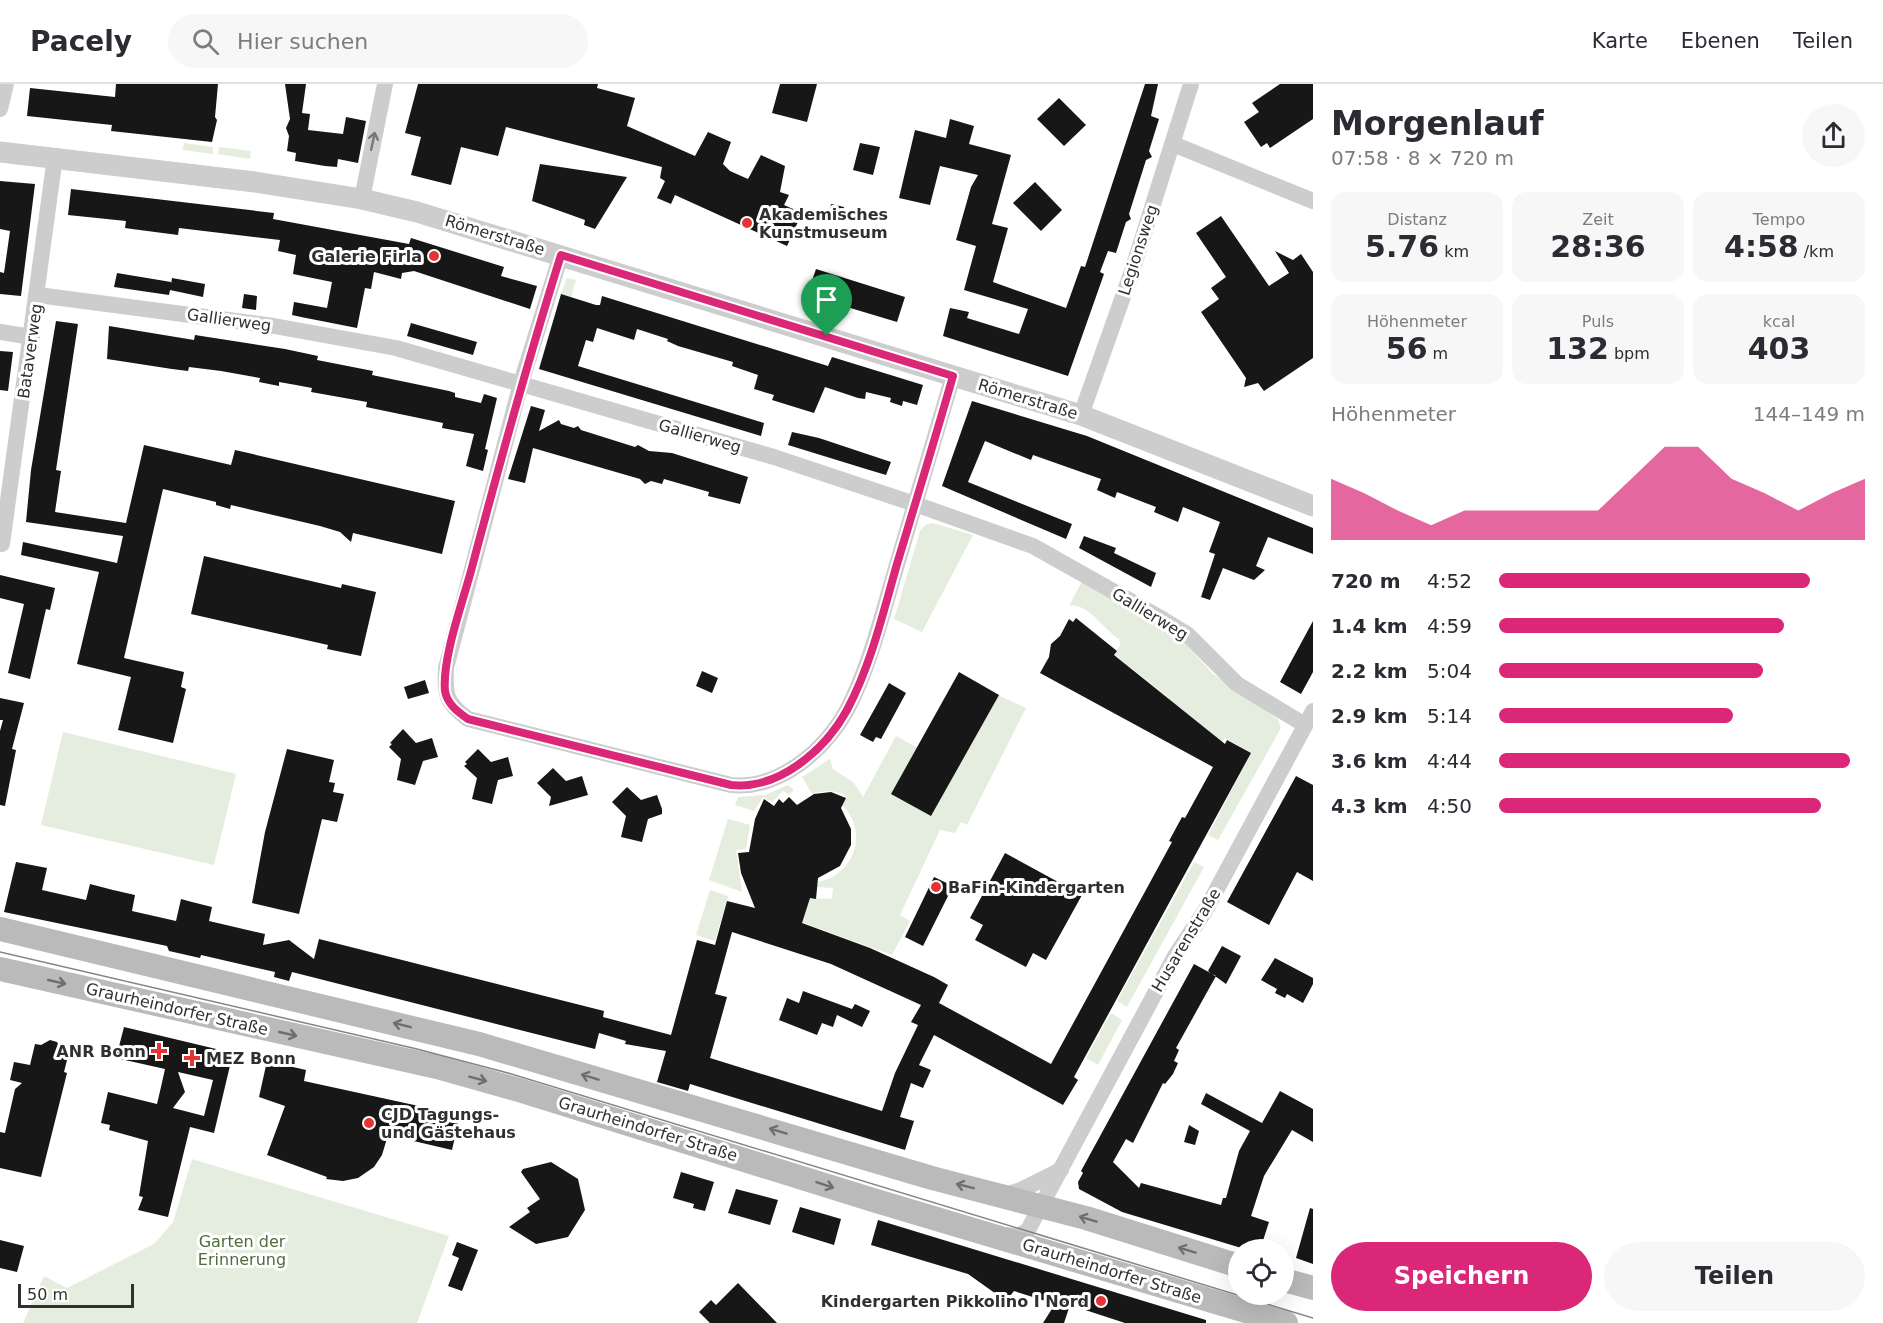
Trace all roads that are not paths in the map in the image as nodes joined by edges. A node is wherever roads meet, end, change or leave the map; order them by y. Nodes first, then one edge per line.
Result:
1 (6, 84) edge
2 (385, 84) edge
3 (1191, 84) edge
4 (0, 109) edge
5 (1173, 144) junction
6 (0, 152) edge
7 (55, 157) junction
8 (362, 198) junction
9 (1313, 201) edge
10 (561, 255) junction
11 (38, 295) junction
12 (0, 332) edge
13 (32, 337) junction
14 (953, 376) junction
15 (521, 383) junction
16 (1082, 415) junction
17 (5, 479) edge
18 (915, 504) junction
19 (1313, 506) edge
20 (2, 544) dead end
21 (1309, 718) edge
22 (0, 929) edge
23 (0, 969) edge
24 (1061, 1170) junction
25 (1002, 1196) junction
26 (1042, 1206) junction
27 (1028, 1230) junction
28 (998, 1235) junction
29 (1044, 1251) junction
30 (1228, 1263) edge
31 (1294, 1283) edge
32 (1313, 1288) edge
33 (1286, 1323) edge

1 - 4 street
8 -> 2 street
3 - 5 street, Legionsweg
5 - 9 street
5 - 16 street, Legionsweg
6 - 7 street, Römerstraße
7 - 8 street, Römerstraße
7 - 11 street, Bataverweg
8 - 10 street, Römerstraße
10 - 14 street, Römerstraße
10 - 15 street
11 - 13 street, Bataverweg
11 - 15 street, Gallierweg
12 - 13 street
13 - 17 street, Bataverweg
14 - 16 street, Römerstraße
14 - 18 street
15 - 18 street, Gallierweg
15 - 18 street
16 - 19 street, Römerstraße
17 - 20 street, Bataverweg
18 - 21 street, Gallierweg
21 - 24 street, Husarenstraße
25 -> 22 main road, Graurheindorfer Straße
23 -> 28 main road, Graurheindorfer Straße
24 - 25 street
24 - 26 street, Husarenstraße
25 - 26 main road, Graurheindorfer Straße
26 - 27 street, Husarenstraße
30 -> 26 main road, Graurheindorfer Straße
27 - 28 street
27 - 29 street
28 - 29 main road, Graurheindorfer Straße
29 - 33 main road, Graurheindorfer Straße
31 - 32 main road

